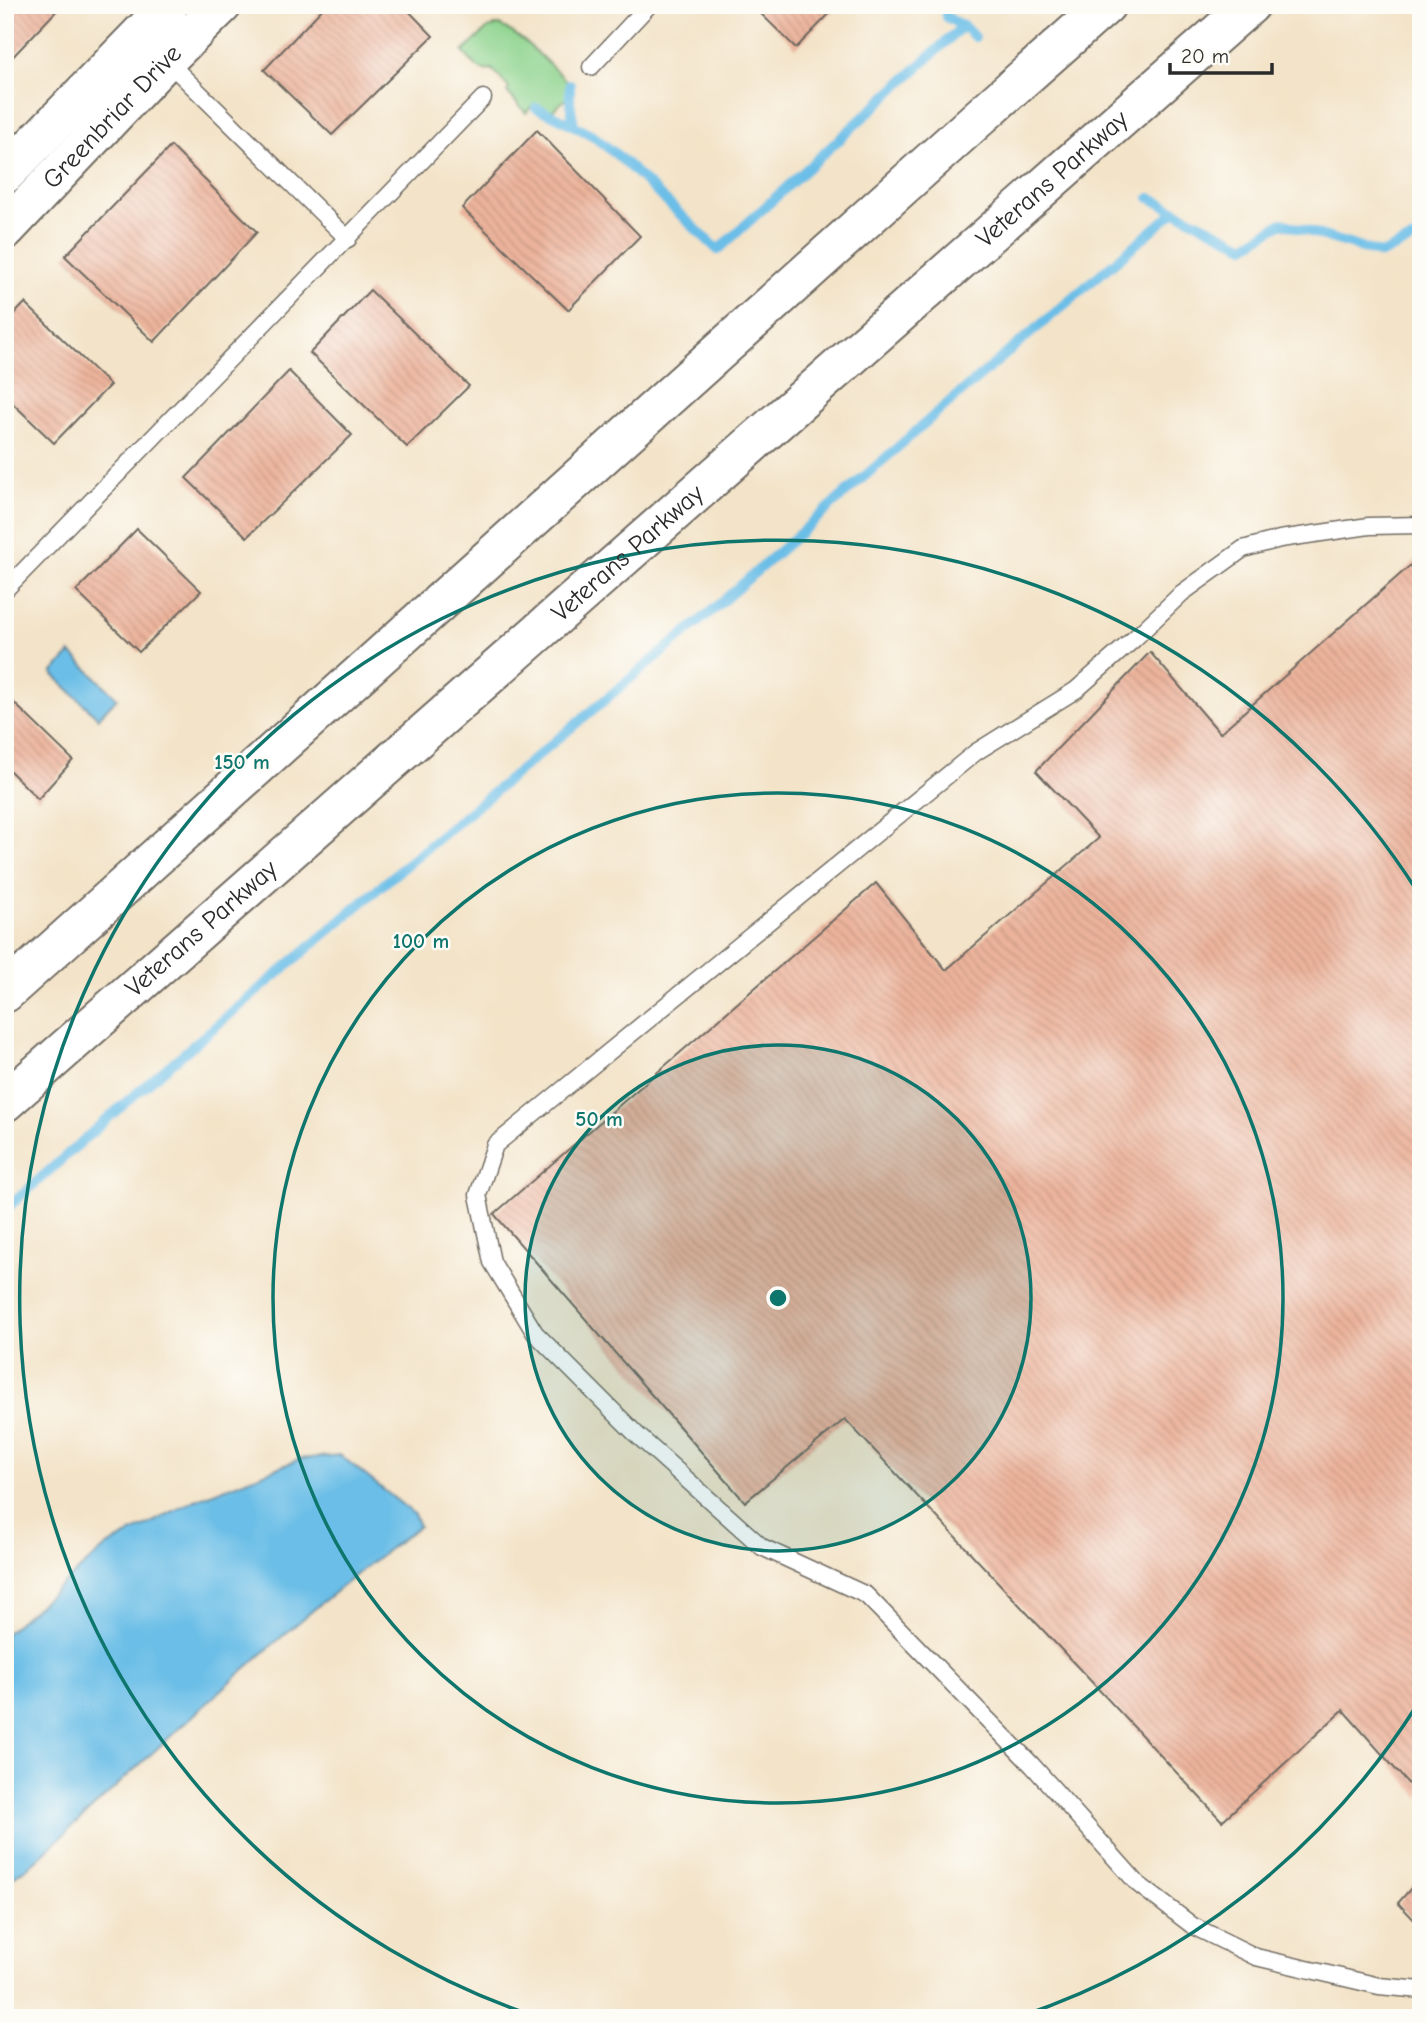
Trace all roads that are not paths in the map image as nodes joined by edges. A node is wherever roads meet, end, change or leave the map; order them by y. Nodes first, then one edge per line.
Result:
1 (169, 5) edge
2 (222, 5) edge
3 (649, 5) edge
4 (1106, 5) edge
5 (1250, 5) edge
6 (166, 60) junction
7 (591, 67) dead end
8 (483, 98) dead end
9 (5, 174) edge
10 (5, 230) edge
11 (348, 239) junction
12 (1421, 525) edge
13 (5, 590) edge
14 (5, 993) edge
15 (5, 1102) edge
16 (1421, 1990) edge

1 - 9 main road, Greenbriar Drive
2 - 6 main road, Greenbriar Drive
3 - 7 lane
4 - 14 main road
5 - 15 main road, Veterans Parkway
6 - 10 main road, Greenbriar Drive
6 - 11 lane
8 - 11 lane
11 - 13 lane
12 - 16 lane

